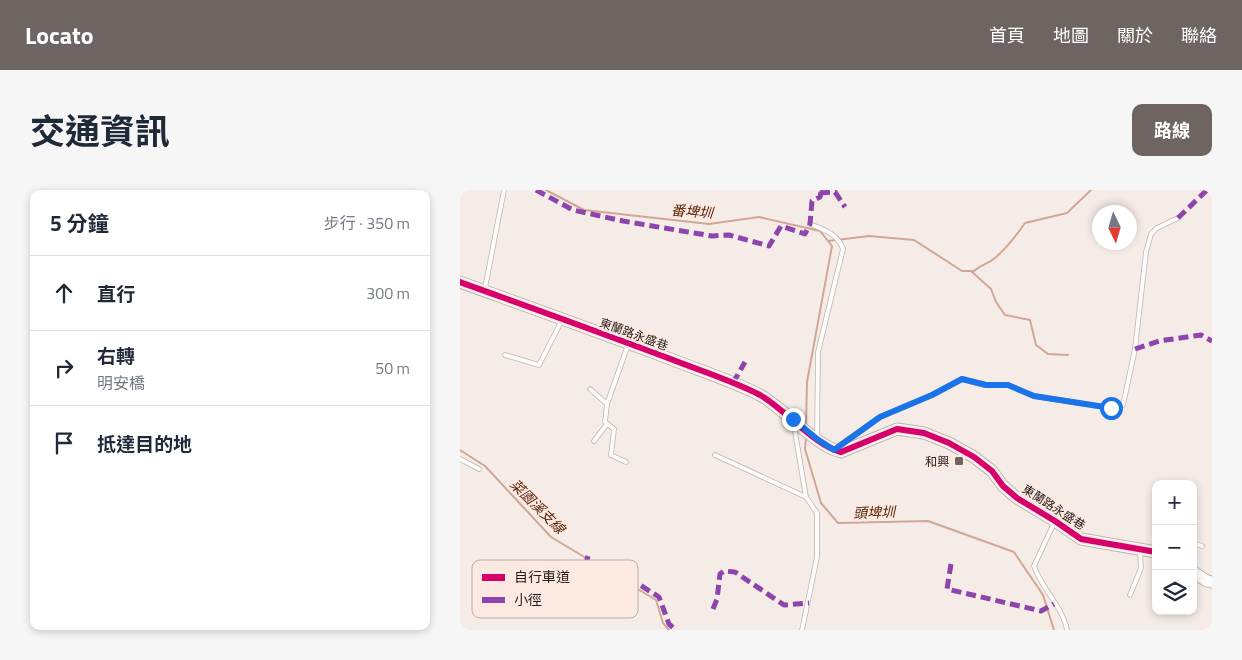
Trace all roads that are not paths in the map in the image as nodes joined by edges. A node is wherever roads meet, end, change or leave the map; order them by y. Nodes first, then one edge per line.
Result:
1 (504, 190) edge
2 (1178, 218) dead end
3 (810, 224) dead end
4 (460, 282) edge
5 (484, 291) junction
6 (562, 320) junction
7 (628, 343) junction
8 (505, 355) dead end
9 (590, 389) dead end
10 (607, 404) junction
11 (793, 419) junction
12 (608, 424) junction
13 (817, 439) junction
14 (594, 441) dead end
15 (834, 450) junction
16 (715, 456) dead end
17 (460, 459) edge
18 (626, 462) dead end
19 (479, 469) dead end
20 (806, 497) junction
21 (1055, 520) junction
22 (1197, 544) edge
23 (1202, 546) dead end
24 (1152, 547) edge
25 (1140, 548) junction
26 (1152, 551) edge
27 (1197, 575) edge
28 (1212, 582) edge
29 (1130, 595) dead end
30 (802, 630) edge
31 (1067, 630) edge

1 - 5 lane
2 - 15 lane
3 - 13 lane
4 - 5 street, 東蘭路永盛巷
5 - 6 street, 東蘭路永盛巷
6 - 7 street, 東蘭路永盛巷
6 - 8 lane
7 - 10 lane
7 - 11 street, 東蘭路永盛巷
9 - 10 lane
10 - 12 lane
11 - 13 street, 東蘭路永盛巷
11 - 20 lane
12 - 14 lane
12 - 18 lane
13 - 15 street
15 - 21 street, 東蘭路永盛巷
16 - 20 lane
17 - 19 lane
20 - 30 lane
21 - 25 street, 東蘭路永盛巷
21 - 31 lane
22 - 23 lane
24 - 25 lane
25 - 26 street, 東蘭路永盛巷
25 - 29 lane
27 - 28 street

